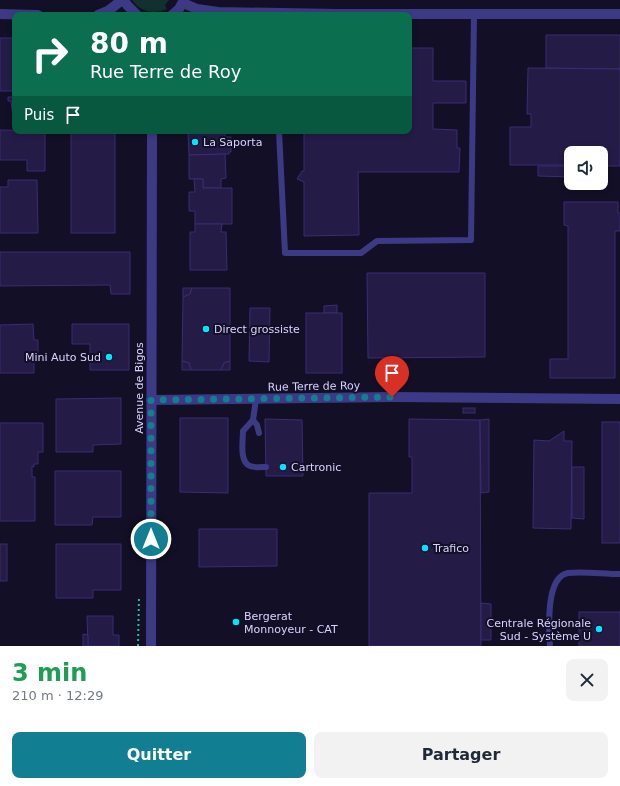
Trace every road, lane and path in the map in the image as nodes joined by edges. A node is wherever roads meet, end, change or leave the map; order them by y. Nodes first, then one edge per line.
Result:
1 (123, 0) edge
2 (184, 1) edge
3 (106, 12) edge
4 (134, 12) edge
5 (176, 12) edge
6 (218, 12) edge
7 (0, 14) edge
8 (12, 14) edge
9 (412, 14) edge
10 (474, 14) junction
11 (620, 14) edge
12 (152, 134) edge
13 (279, 134) edge
14 (256, 399) junction
15 (620, 399) edge
16 (151, 400) junction
17 (253, 420) junction
18 (259, 434) dead end
19 (266, 467) dead end
20 (620, 574) edge
21 (151, 646) edge
22 (550, 646) edge

1 - 3 street
1 - 4 street
2 - 5 street
2 - 6 street
7 - 8 street
9 - 10 street
10 - 11 street
10 - 13 lane
12 - 16 street, Avenue de Bigos
14 - 15 street, Rue Terre de Roy
14 - 16 street, Rue Terre de Roy
14 - 17 lane
16 - 21 street, Avenue de Bigos
17 - 18 lane
17 - 19 lane
20 - 22 lane

